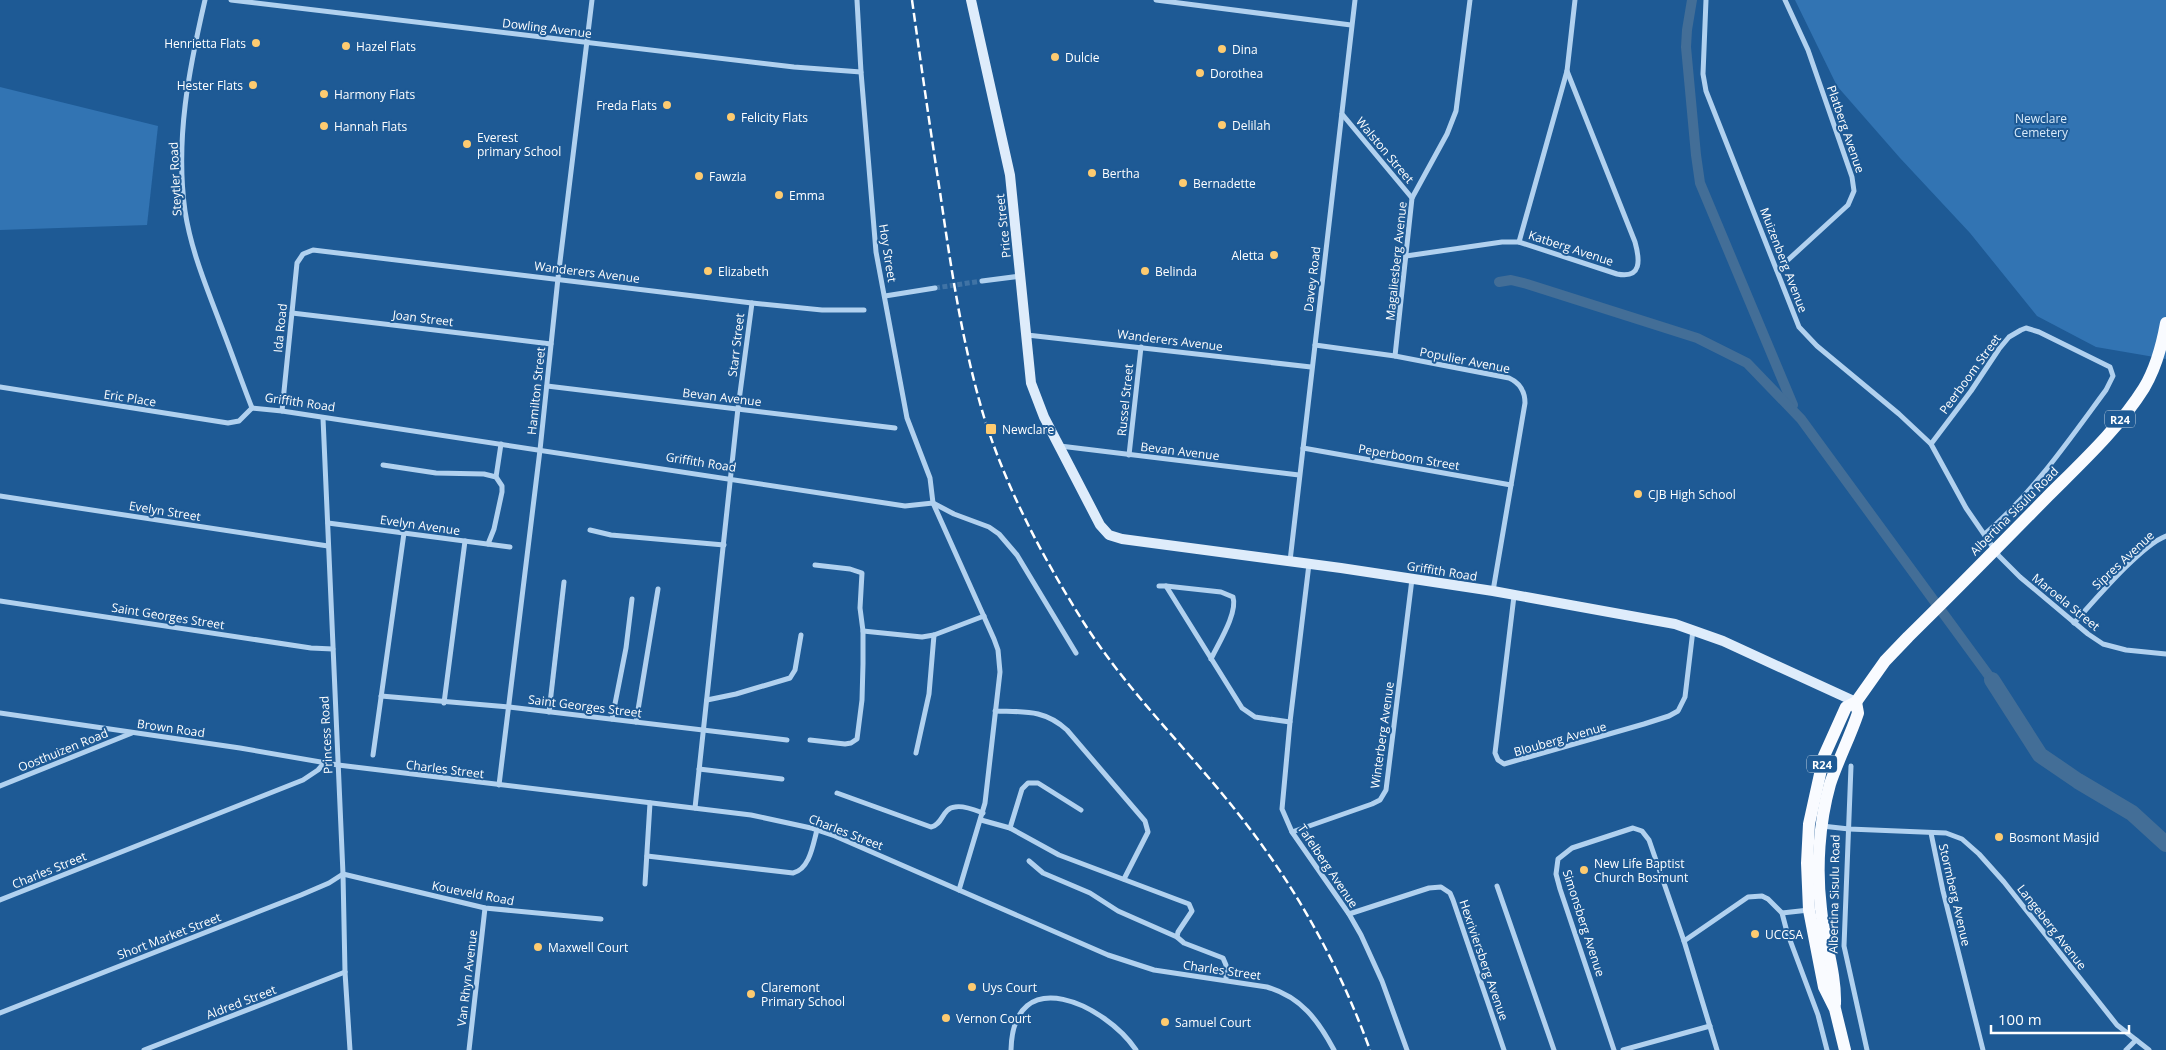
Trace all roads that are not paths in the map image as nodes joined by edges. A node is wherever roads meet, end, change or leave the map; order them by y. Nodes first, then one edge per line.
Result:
1 (205, 0) edge
2 (231, 0) edge
3 (592, 0) edge
4 (858, 0) edge
5 (971, 0) edge
6 (1156, 0) edge
7 (1354, 0) edge
8 (1470, 0) edge
9 (1576, 0) edge
10 (1706, 0) edge
11 (1785, 0) edge
12 (1181, 2) edge
13 (1352, 25) junction
14 (587, 42) junction
15 (1567, 71) junction
16 (861, 72) junction
17 (1342, 114) junction
18 (1412, 198) junction
19 (1519, 242) junction
20 (308, 251) joint
21 (1406, 256) junction
22 (1777, 270) junction
23 (1021, 276) junction
24 (558, 278) junction
25 (982, 281) tunnel mouth
26 (935, 288) tunnel mouth
27 (885, 296) junction
28 (752, 303) junction
29 (864, 310) dead end
30 (292, 313) junction
31 (2166, 323) edge
32 (1026, 335) junction
33 (551, 344) junction
34 (1315, 345) junction
35 (1140, 347) junction
36 (1395, 356) junction
37 (1311, 367) junction
38 (2113, 372) joint
39 (547, 386) junction
40 (0, 387) edge
41 (252, 408) junction
42 (738, 408) junction
43 (282, 411) junction
44 (323, 418) junction
45 (895, 428) dead end
46 (501, 444) junction
47 (1931, 444) junction
48 (1060, 446) junction
49 (1302, 448) junction
50 (540, 450) junction
51 (1128, 455) junction
52 (384, 465) dead end
53 (1299, 475) junction
54 (496, 477) junction
55 (732, 479) junction
56 (1511, 485) junction
57 (0, 496) edge
58 (933, 503) junction
59 (328, 523) junction
60 (590, 530) dead end
61 (404, 533) junction
62 (1985, 534) junction
63 (2166, 536) edge
64 (465, 542) junction
65 (488, 544) junction
66 (724, 545) junction
67 (328, 546) junction
68 (510, 547) dead end
69 (1994, 550) junction
70 (1290, 561) junction
71 (1309, 564) junction
72 (816, 565) dead end
73 (1412, 578) junction
74 (564, 582) dead end
75 (1159, 586) dead end
76 (1166, 586) junction
77 (658, 589) dead end
78 (1492, 591) junction
79 (1514, 596) junction
80 (632, 599) dead end
81 (0, 601) edge
82 (984, 616) junction
83 (2074, 623) junction
84 (1693, 629) junction
85 (863, 631) junction
86 (800, 635) dead end
87 (934, 636) junction
88 (333, 649) junction
89 (1076, 653) dead end
90 (2166, 654) edge
91 (1211, 659) junction
92 (381, 696) junction
93 (706, 700) junction
94 (1856, 702) junction
95 (444, 703) junction
96 (509, 707) junction
97 (995, 711) junction
98 (549, 712) junction
99 (0, 713) edge
100 (612, 719) junction
101 (636, 722) junction
102 (1290, 722) junction
103 (703, 730) junction
104 (133, 732) junction
105 (787, 740) dead end
106 (810, 740) dead end
107 (916, 753) dead end
108 (373, 755) dead end
109 (325, 762) junction
110 (338, 765) junction
111 (1851, 766) dead end
112 (699, 770) junction
113 (782, 780) dead end
114 (499, 785) junction
115 (0, 786) edge
116 (837, 793) dead end
117 (650, 802) junction
118 (694, 808) junction
119 (1081, 810) dead end
120 (983, 812) junction
121 (981, 820) junction
122 (1816, 825) junction
123 (1010, 828) junction
124 (1849, 829) junction
125 (817, 830) junction
126 (1292, 832) junction
127 (1931, 833) junction
128 (647, 856) junction
129 (1029, 861) dead end
130 (343, 874) junction
131 (1124, 879) junction
132 (646, 884) dead end
133 (1497, 886) dead end
134 (959, 890) junction
135 (0, 900) edge
136 (485, 908) junction
137 (1815, 909) junction
138 (1349, 914) junction
139 (1782, 914) junction
140 (601, 919) dead end
141 (1177, 937) junction
142 (1684, 940) junction
143 (345, 972) junction
144 (1226, 980) junction
145 (0, 1014) edge
146 (1710, 1026) junction
147 (2136, 1040) junction
148 (144, 1050) edge
149 (350, 1050) edge
150 (468, 1050) edge
151 (1011, 1050) edge
152 (1136, 1050) edge
153 (1334, 1050) edge
154 (1407, 1050) edge
155 (1504, 1050) edge
156 (1554, 1050) edge
157 (1614, 1050) edge
158 (1623, 1050) edge
159 (1717, 1050) edge
160 (1827, 1050) edge
161 (1845, 1050) edge
162 (1867, 1050) edge
163 (1982, 1050) edge
164 (2126, 1050) edge
165 (2149, 1050) edge

1 - 41 street, Steytler Road
2 - 14 street, Dowling Avenue
3 - 14 street, Hamilton Street
4 - 16 street, Hoy Street
5 - 23 street, Price Street
6 - 12 street
7 - 13 street, Davey Road
8 - 18 street, Magaliesberg Avenue
9 - 15 street
10 - 22 street, Muizenberg Avenue
11 - 22 street, Platberg Avenue
12 - 13 street
13 - 17 street, Davey Road
14 - 16 street, Dowling Avenue
14 - 24 street, Hamilton Street
15 - 19 street
15 - 19 street, Katberg Avenue
16 - 27 street, Hoy Street
17 - 18 street, Walston Street
17 - 34 street, Davey Road
18 - 21 street, Magaliesberg Avenue
19 - 21 street, Katberg Avenue
20 - 24 street, Wanderers Avenue
20 - 30 street, Ida Road
21 - 36 street, Magaliesberg Avenue
22 - 47 street, Muizenberg Avenue
23 - 25 street
23 - 32 street, Price Street
24 - 28 street, Wanderers Avenue
24 - 33 street, Hamilton Street
26 - 27 street
27 - 58 street, Hoy Street
28 - 29 street, Wanderers Avenue
28 - 42 street, Starr Street
30 - 33 street, Joan Street
30 - 43 street, Ida Road
31 - 69 main road, Albertina Sisulu Road / R24
32 - 35 street, Wanderers Avenue
32 - 48 street, Price Street
33 - 39 street, Hamilton Street
34 - 36 street, Populier Avenue
34 - 37 street, Davey Road
35 - 37 street, Wanderers Avenue
35 - 51 street, Russel Street
36 - 56 street, Populier Avenue
37 - 49 street, Davey Road
38 - 47 street, Peerboom Street
38 - 62 street, Albertina Sisulu Road
39 - 42 street, Bevan Avenue
39 - 50 street, Hamilton Street
40 - 41 street, Eric Place
41 - 43 street, Griffith Road
42 - 45 street, Bevan Avenue
42 - 55 street, Starr Street
43 - 44 street, Griffith Road
44 - 46 street, Griffith Road
44 - 59 street, Princess Road
46 - 50 street, Griffith Road
46 - 54 street
47 - 62 street, Muizenberg Avenue
48 - 51 street, Bevan Avenue
48 - 70 street, Griffith Road
49 - 53 street, Davey Road
49 - 56 street, Peperboom Street
50 - 55 street, Griffith Road
50 - 96 street, Hamilton Street
51 - 53 street, Bevan Avenue
52 - 54 street
53 - 70 street, Davey Road
54 - 65 street
55 - 58 street, Griffith Road
55 - 66 street, Starr Street
56 - 78 street, Populier Avenue
57 - 67 street, Evelyn Street
58 - 82 street, Hoy Street
58 - 89 street
59 - 61 street, Evelyn Avenue
59 - 67 street, Princess Road
60 - 66 street
61 - 64 street, Evelyn Avenue
61 - 92 street
62 - 69 street, Muizenberg Avenue
63 - 83 street, Sipres Avenue
64 - 65 street, Evelyn Avenue
64 - 95 street
65 - 68 street, Evelyn Avenue
66 - 93 street, Starr Street
67 - 88 street, Princess Road
69 - 83 street, Maroela Street
69 - 94 main road, Albertina Sisulu Road / R24
70 - 71 street, Griffith Road
71 - 73 street, Griffith Road
71 - 102 street, Tafelberg Avenue
72 - 85 street
73 - 78 street, Griffith Road
73 - 126 street, Winterberg Avenue
74 - 98 street
75 - 76 street
76 - 91 street
76 - 91 street
77 - 101 street
78 - 79 street, Griffith Road
79 - 84 street, Griffith Road
79 - 84 street, Blouberg Avenue
80 - 100 street
81 - 88 street, Saint Georges Street
82 - 87 street
82 - 97 street, Hoy Street
83 - 90 street, Maroela Street
84 - 94 street, Griffith Road
85 - 87 street
85 - 106 street
86 - 93 street
87 - 107 street
88 - 110 street, Princess Road
91 - 102 street
92 - 95 street, Saint Georges Street
92 - 108 street
93 - 103 street, Starr Street
94 - 122 main road, Albertina Sisulu Road / R24
95 - 96 street, Saint Georges Street
96 - 98 street, Saint Georges Street
96 - 114 street, Hamilton Street
97 - 120 street, Hoy Street
97 - 131 street
98 - 100 street, Saint Georges Street
99 - 104 street, Brown Road
100 - 101 street, Saint Georges Street
101 - 103 street, Saint Georges Street
102 - 126 street, Tafelberg Avenue
103 - 105 street, Saint Georges Street
103 - 112 street, Starr Street
104 - 109 street, Brown Road
104 - 115 street, Oosthuizen Road
109 - 110 street, Brown Road
109 - 135 street, Charles Street
110 - 114 street, Charles Street
110 - 130 street, Princess Road
111 - 124 street, Albertina Sisulu Road
112 - 113 street
112 - 118 street, Starr Street
114 - 117 street, Charles Street
116 - 120 street
117 - 118 street, Charles Street
117 - 128 street
118 - 125 street, Charles Street
119 - 123 street
120 - 121 street, Hoy Street
121 - 123 street
121 - 134 street, Hoy Street
122 - 124 street, Stormberg Avenue
122 - 137 main road, Albertina Sisulu Road / R24
123 - 131 street
124 - 127 street, Stormberg Avenue
124 - 162 street, Albertina Sisulu Road
125 - 128 street
125 - 134 street, Charles Street
126 - 138 street, Tafelberg Avenue
127 - 147 street, Langeberg Avenue
127 - 163 street, Stormberg Avenue
128 - 132 street
129 - 141 street
130 - 136 street, Koueveld Road
130 - 143 street, Princess Road
130 - 145 street, Short Market Street
131 - 141 street
133 - 156 street
134 - 144 street, Charles Street
136 - 140 street, Koueveld Road
136 - 150 street, Van Rhyn Avenue
137 - 139 street
137 - 161 main road, Albertina Sisulu Road / R24
138 - 154 street, Tafelberg Avenue
138 - 155 street, Hexriviersberg Avenue
139 - 142 street
139 - 160 street
141 - 144 street
142 - 146 street
142 - 157 street, Simonsberg Avenue
143 - 148 street, Aldred Street
143 - 149 street, Princess Road
144 - 153 street, Charles Street
146 - 158 street
146 - 159 street
147 - 164 street
147 - 165 street, Langeberg Avenue
151 - 152 street

